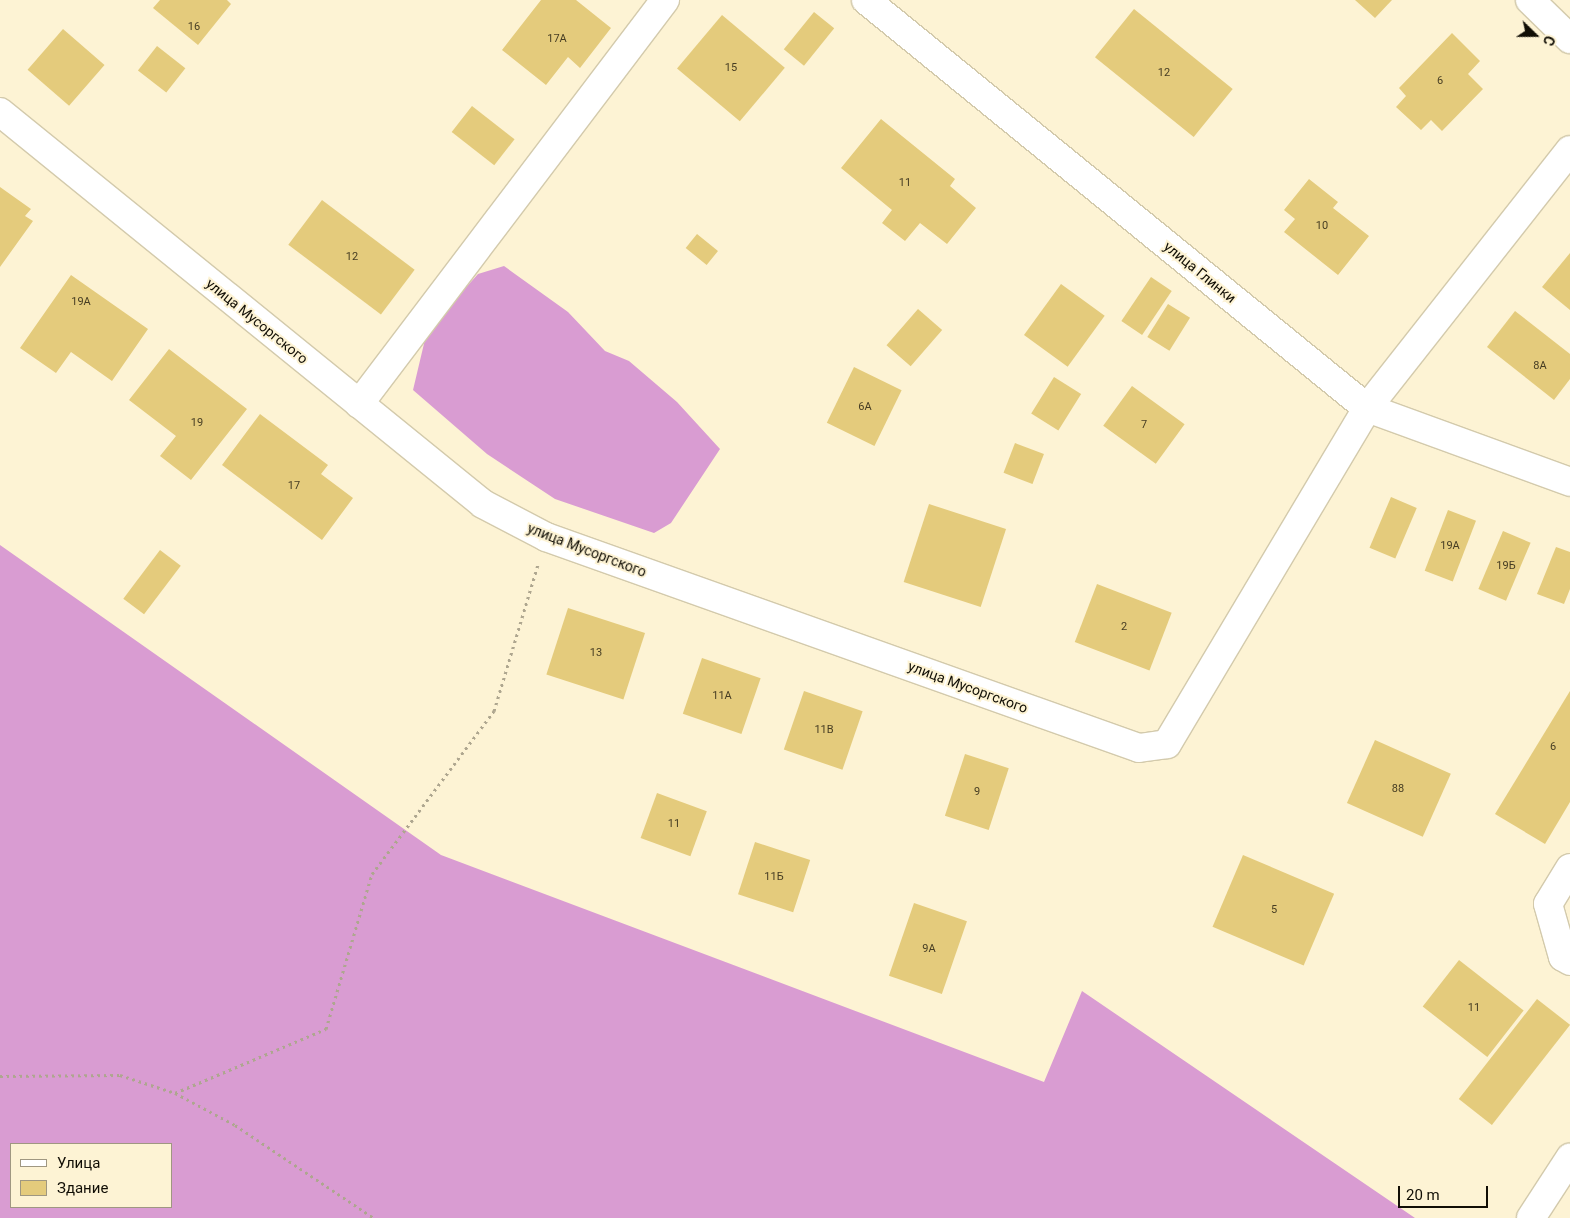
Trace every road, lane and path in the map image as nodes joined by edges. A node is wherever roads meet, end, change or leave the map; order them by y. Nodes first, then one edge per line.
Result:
1 (665, 0) edge
2 (866, 0) edge
3 (1530, 0) edge
4 (1570, 39) edge
5 (0, 112) edge
6 (1570, 150) edge
7 (359, 404) junction
8 (1367, 408) junction
9 (1570, 482) edge
10 (546, 537) junction
11 (1570, 868) edge
12 (1570, 961) edge
13 (0, 1076) edge
14 (175, 1093) junction
15 (1570, 1158) edge
16 (374, 1218) edge
17 (1531, 1218) edge

1 - 7 street
2 - 8 street, улица Глинки
3 - 4 street
5 - 7 street, улица Мусоргского
6 - 8 street
7 - 10 street, улица Мусоргского
8 - 9 street, улица Глинки
8 - 10 street, улица Мусоргского
10 - 14 path
11 - 12 street
13 - 14 path
14 - 16 path
15 - 17 street

